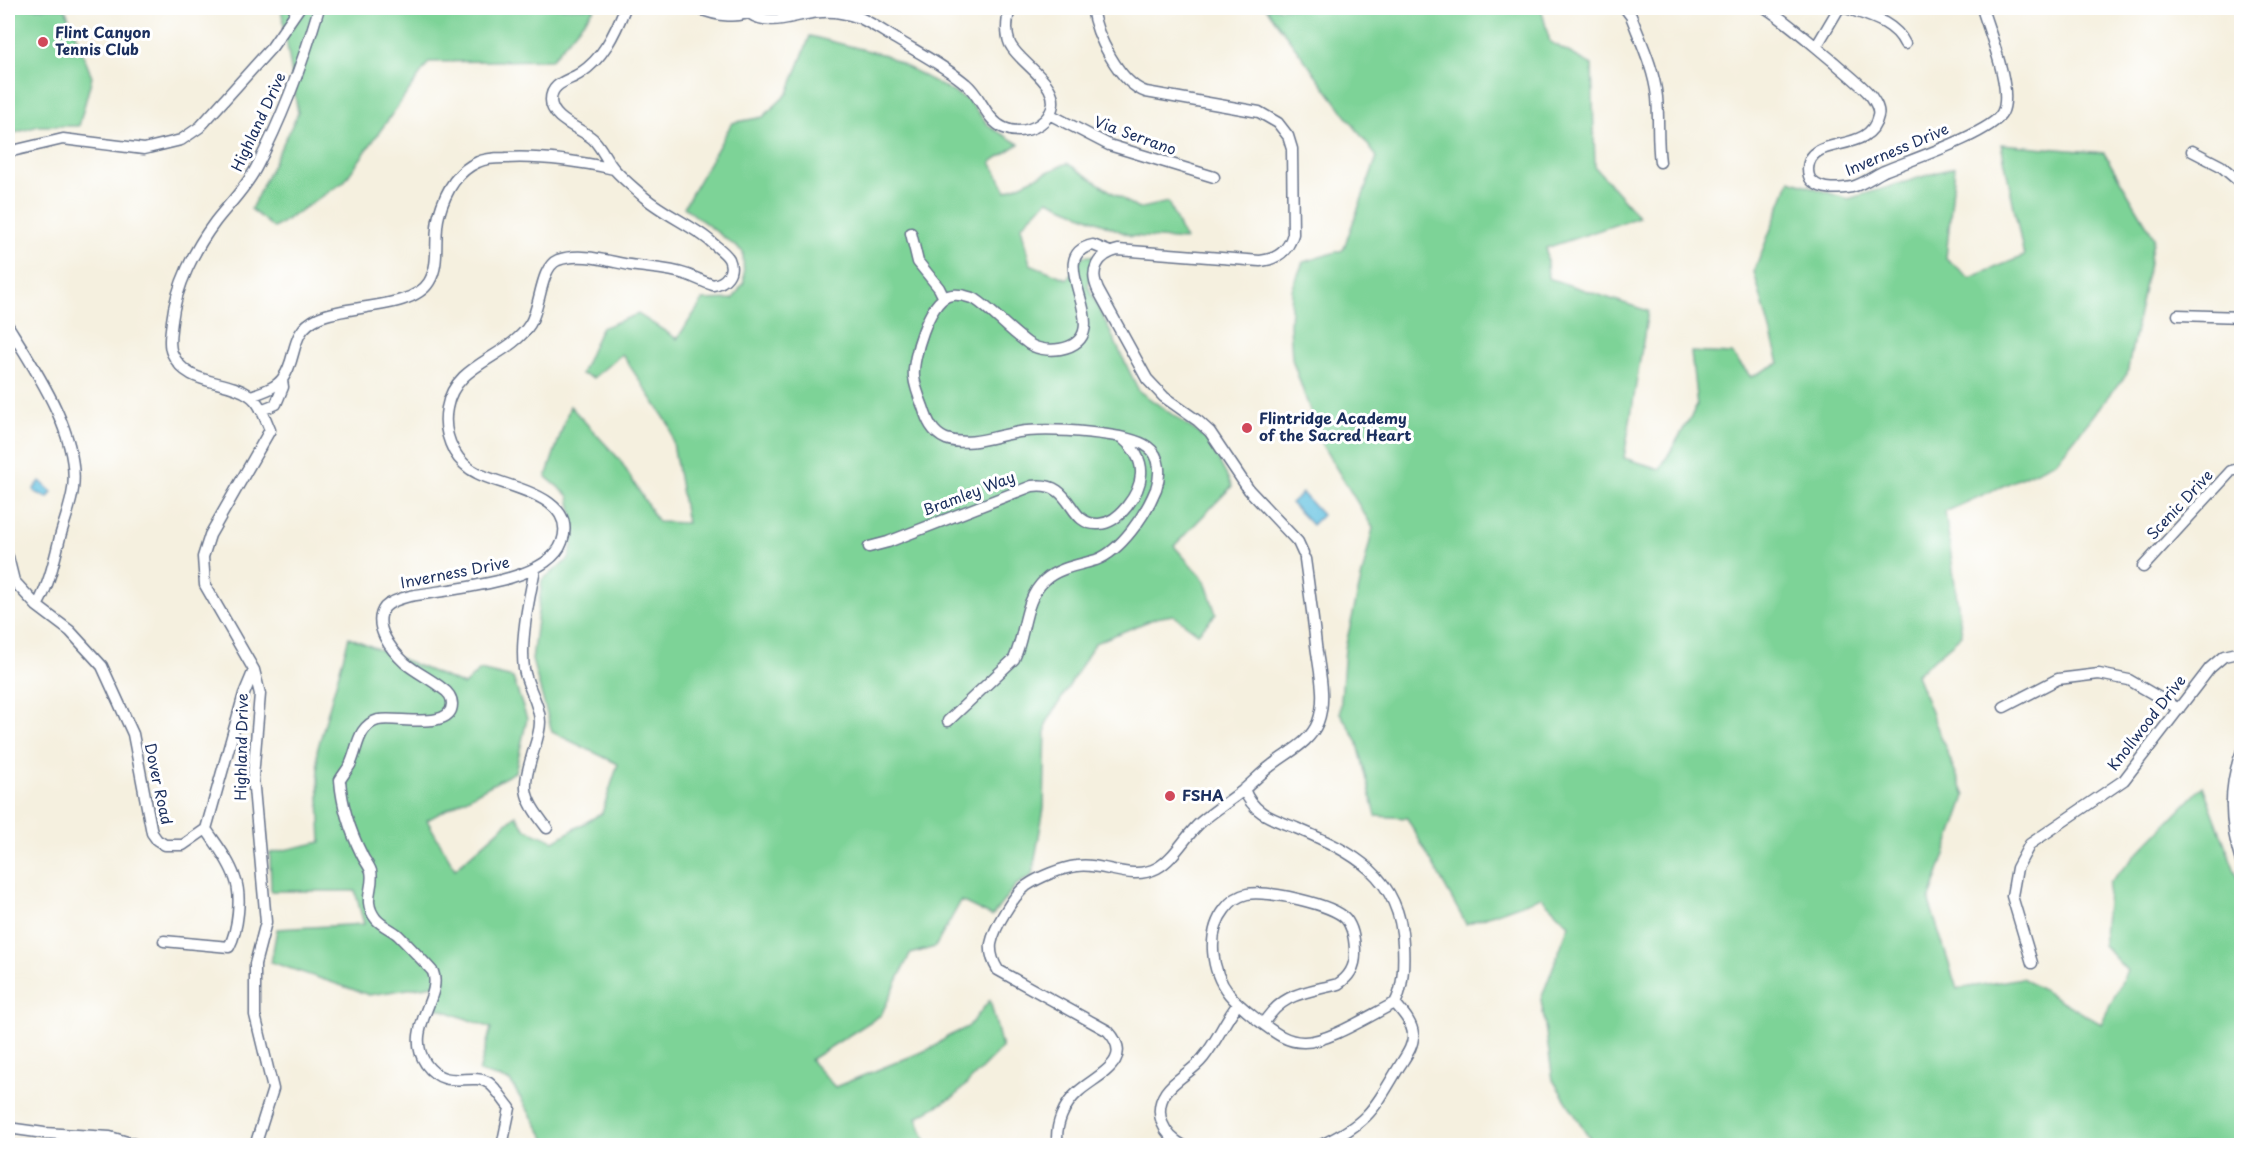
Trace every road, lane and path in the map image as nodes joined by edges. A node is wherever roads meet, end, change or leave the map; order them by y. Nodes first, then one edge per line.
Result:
1 (299, 8) edge
2 (319, 8) edge
3 (625, 8) edge
4 (698, 8) edge
5 (1010, 8) edge
6 (1092, 8) edge
7 (1624, 8) edge
8 (1766, 8) edge
9 (1839, 8) edge
10 (1846, 8) edge
11 (1982, 8) edge
12 (753, 10) edge
13 (1905, 44) dead end
14 (1816, 47) junction
15 (1049, 114) junction
16 (2192, 151) dead end
17 (8, 152) edge
18 (1660, 162) dead end
19 (614, 169) junction
20 (1214, 177) dead end
21 (2241, 184) edge
22 (911, 233) dead end
23 (1110, 252) junction
24 (944, 298) junction
25 (2178, 315) dead end
26 (2241, 316) edge
27 (8, 326) edge
28 (282, 380) junction
29 (251, 396) junction
30 (261, 410) junction
31 (1123, 438) junction
32 (2241, 468) edge
33 (869, 547) dead end
34 (8, 557) edge
35 (2144, 567) dead end
36 (535, 569) junction
37 (37, 606) junction
38 (2241, 652) edge
39 (254, 670) junction
40 (2004, 707) dead end
41 (2179, 709) junction
42 (948, 720) dead end
43 (2241, 751) edge
44 (1244, 789) junction
45 (548, 828) dead end
46 (206, 829) junction
47 (2241, 865) edge
48 (164, 941) dead end
49 (2032, 963) dead end
50 (1395, 1003) junction
51 (1238, 1004) junction
52 (1263, 1024) junction
53 (8, 1128) edge
54 (1343, 1141) edge
55 (141, 1146) edge
56 (255, 1146) edge
57 (502, 1146) edge
58 (1058, 1146) edge
59 (1185, 1146) edge
60 (1319, 1146) edge

1 - 17 street
2 - 29 street, Highland Drive
3 - 19 street, Inverness Drive
4 - 12 street
5 - 15 street
6 - 23 street
7 - 18 street
8 - 14 street, Inverness Drive
9 - 14 street
10 - 13 street
11 - 14 street, Inverness Drive
12 - 15 street
15 - 20 street, Via Serrano
16 - 21 street
19 - 28 street
19 - 36 street, Inverness Drive
22 - 24 street
23 - 24 street
23 - 44 street
24 - 31 street
25 - 26 street
27 - 37 street
28 - 29 street
28 - 30 street
29 - 30 street
30 - 39 street, Highland Drive
31 - 33 street, Bramley Way
31 - 42 street
32 - 35 street, Scenic Drive
34 - 37 street, Dover Road
36 - 45 street
36 - 57 street, Inverness Drive
37 - 46 street, Dover Road
38 - 41 street, Knollwood Drive
39 - 46 street
39 - 56 street, Highland Drive
40 - 41 street
41 - 49 street, Knollwood Drive
43 - 47 street
44 - 50 street
44 - 58 street
46 - 48 street
50 - 52 street
50 - 54 street
51 - 52 street
51 - 52 street
51 - 59 street
53 - 55 street
54 - 60 street

